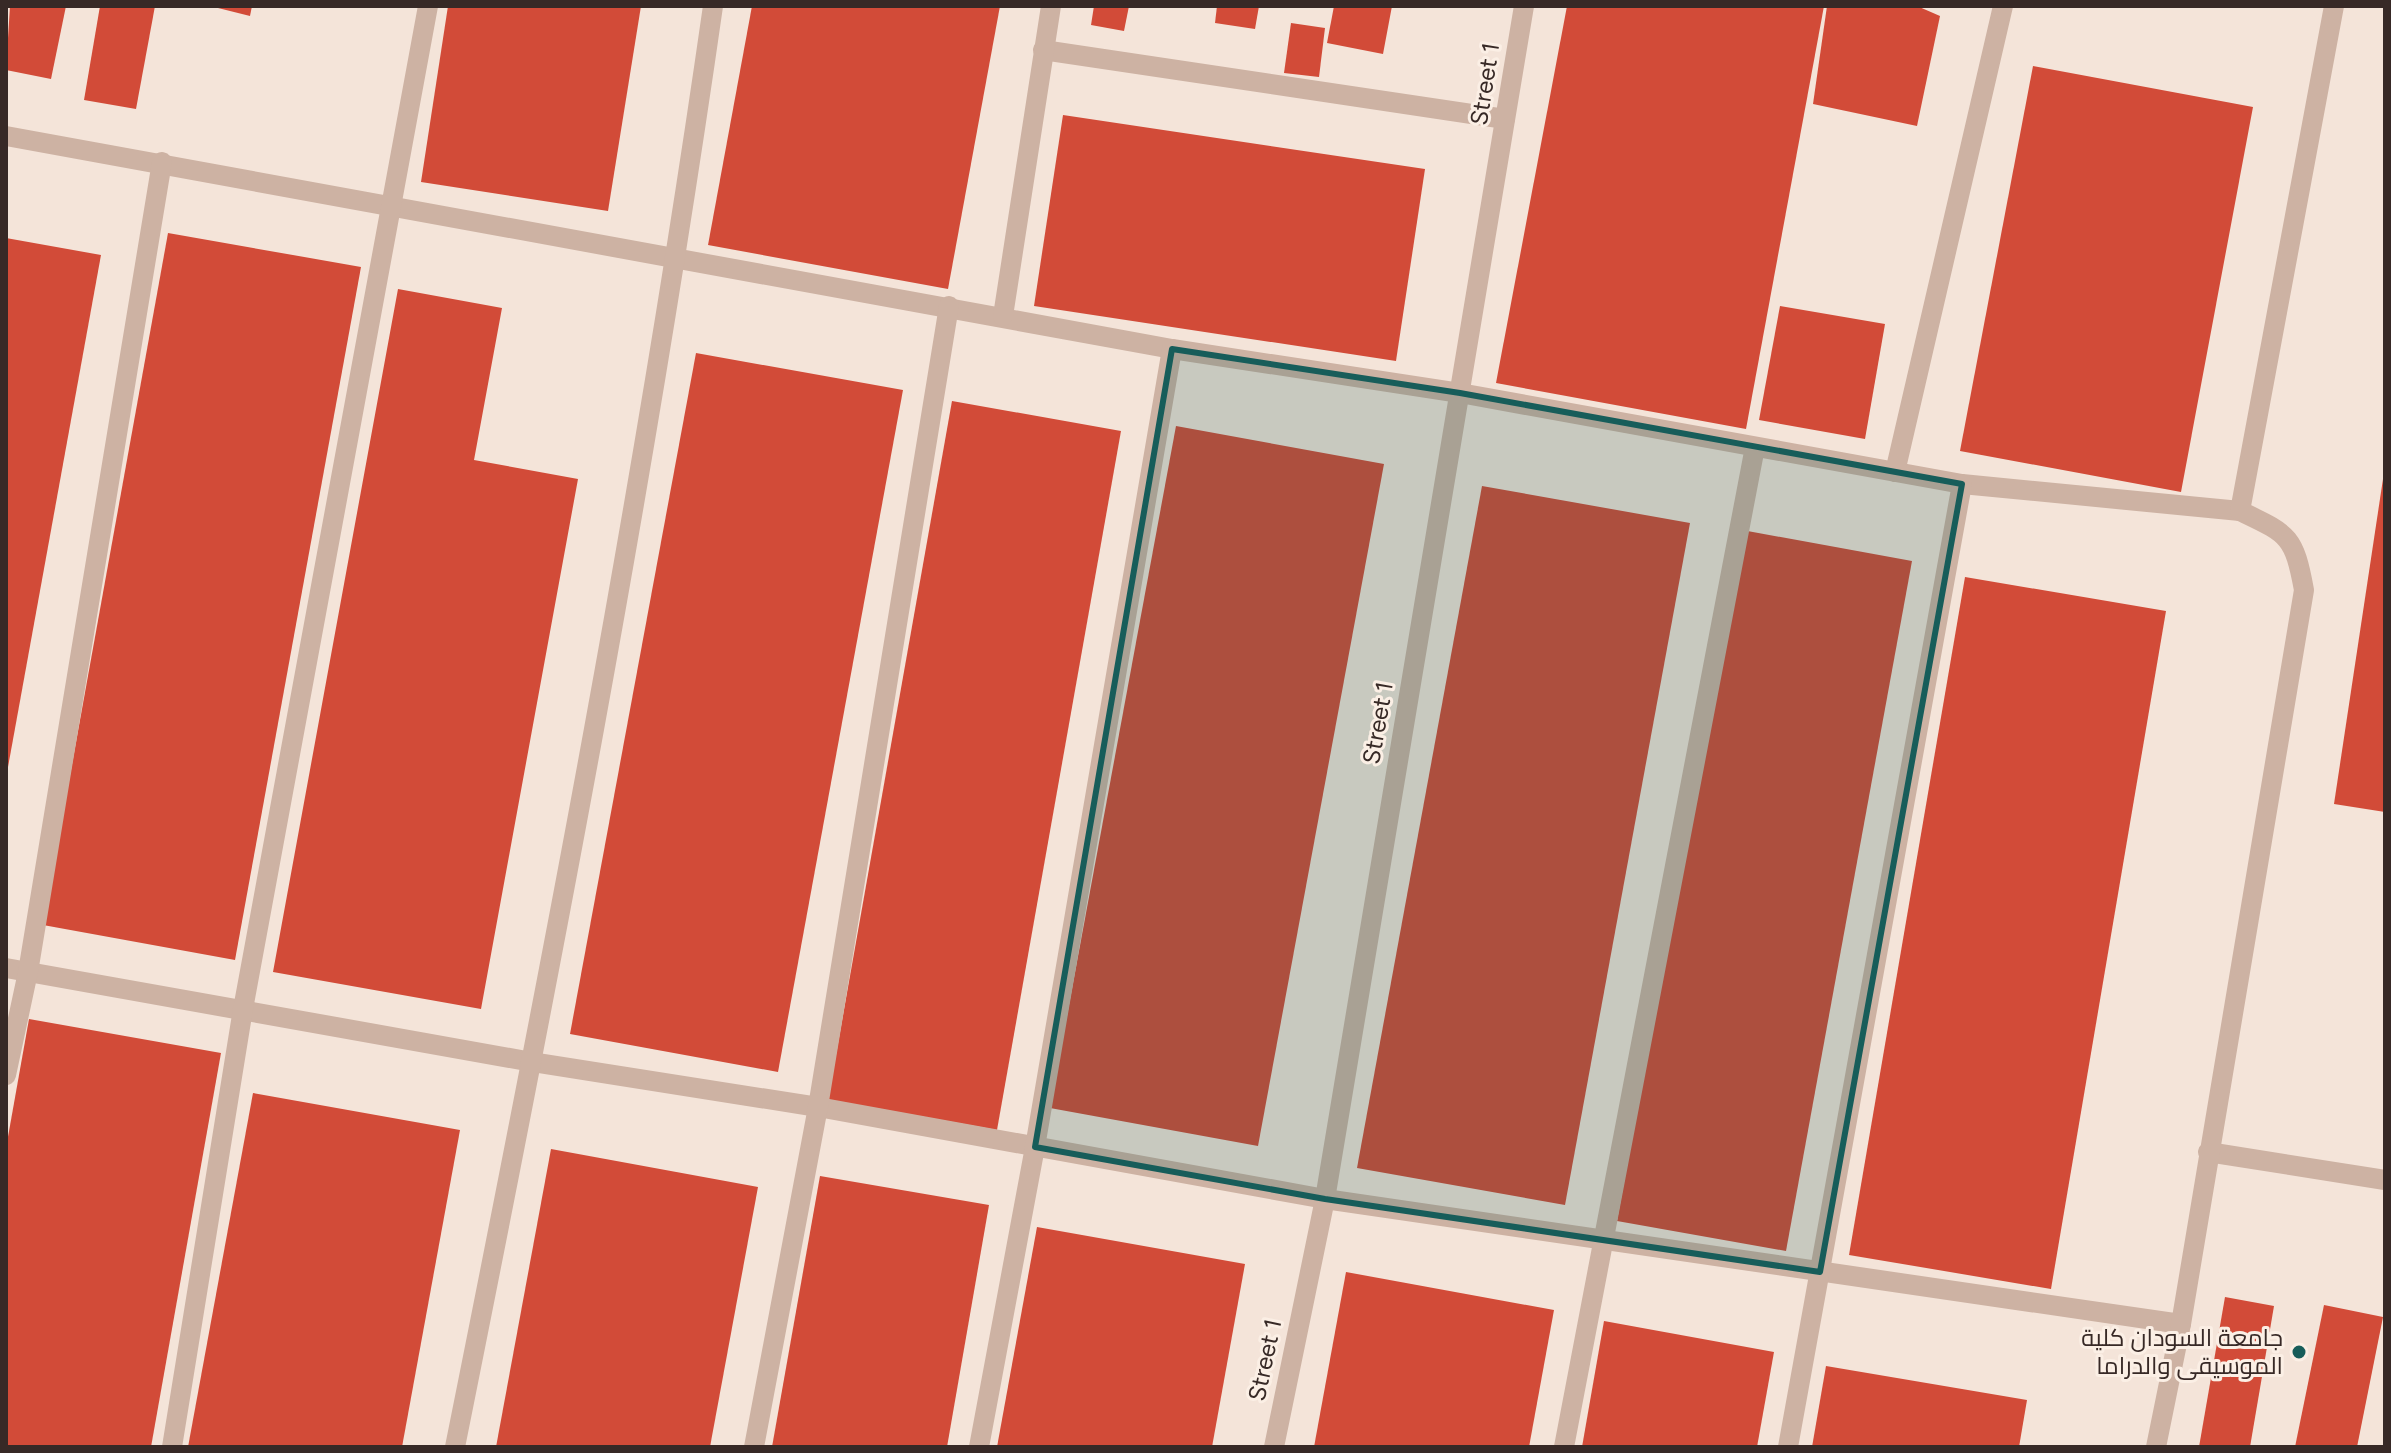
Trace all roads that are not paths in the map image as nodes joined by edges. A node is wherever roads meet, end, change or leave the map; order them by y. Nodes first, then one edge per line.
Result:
1 (428, 6) edge
2 (713, 6) edge
3 (1051, 6) edge
4 (1524, 6) edge
5 (2003, 6) edge
6 (2334, 6) edge
7 (1043, 50) junction
8 (1505, 119) junction
9 (6, 136) edge
10 (162, 162) junction
11 (393, 207) junction
12 (677, 258) junction
13 (949, 306) junction
14 (1003, 316) junction
15 (1172, 349) junction
16 (1460, 393) junction
17 (1755, 447) junction
18 (1895, 472) junction
19 (1962, 484) junction
20 (2240, 511) junction
21 (6, 968) edge
22 (28, 972) junction
23 (243, 1009) junction
24 (532, 1062) junction
25 (6, 1075) edge
26 (818, 1107) junction
27 (1035, 1147) junction
28 (2208, 1152) junction
29 (2385, 1180) edge
30 (1325, 1199) junction
31 (1602, 1238) junction
32 (1820, 1272) junction
33 (2181, 1324) junction
34 (172, 1447) edge
35 (455, 1447) edge
36 (754, 1447) edge
37 (979, 1447) edge
38 (1274, 1447) edge
39 (1564, 1447) edge
40 (1788, 1447) edge
41 (2156, 1447) edge

1 - 11 street
2 - 12 street
3 - 7 street
4 - 8 street, Street 1
5 - 18 street
6 - 20 street
7 - 8 street
7 - 14 street
8 - 16 street, Street 1
9 - 10 street
10 - 11 street
10 - 22 street
11 - 12 street
11 - 23 street
12 - 13 street
12 - 24 street
13 - 14 street
13 - 26 street
14 - 15 street
15 - 16 street
15 - 27 street
16 - 17 street
16 - 30 street, Street 1
17 - 18 street
17 - 31 street
18 - 19 street
19 - 20 street
19 - 32 street
20 - 28 street
21 - 22 street
22 - 23 street
22 - 25 street
23 - 24 street
23 - 34 street
24 - 26 street
24 - 35 street
26 - 27 street
26 - 36 street
27 - 30 street
27 - 37 street
28 - 29 street
28 - 33 street
30 - 31 street
30 - 38 street, Street 1
31 - 32 street
31 - 39 street
32 - 33 street
32 - 40 street
33 - 41 street

